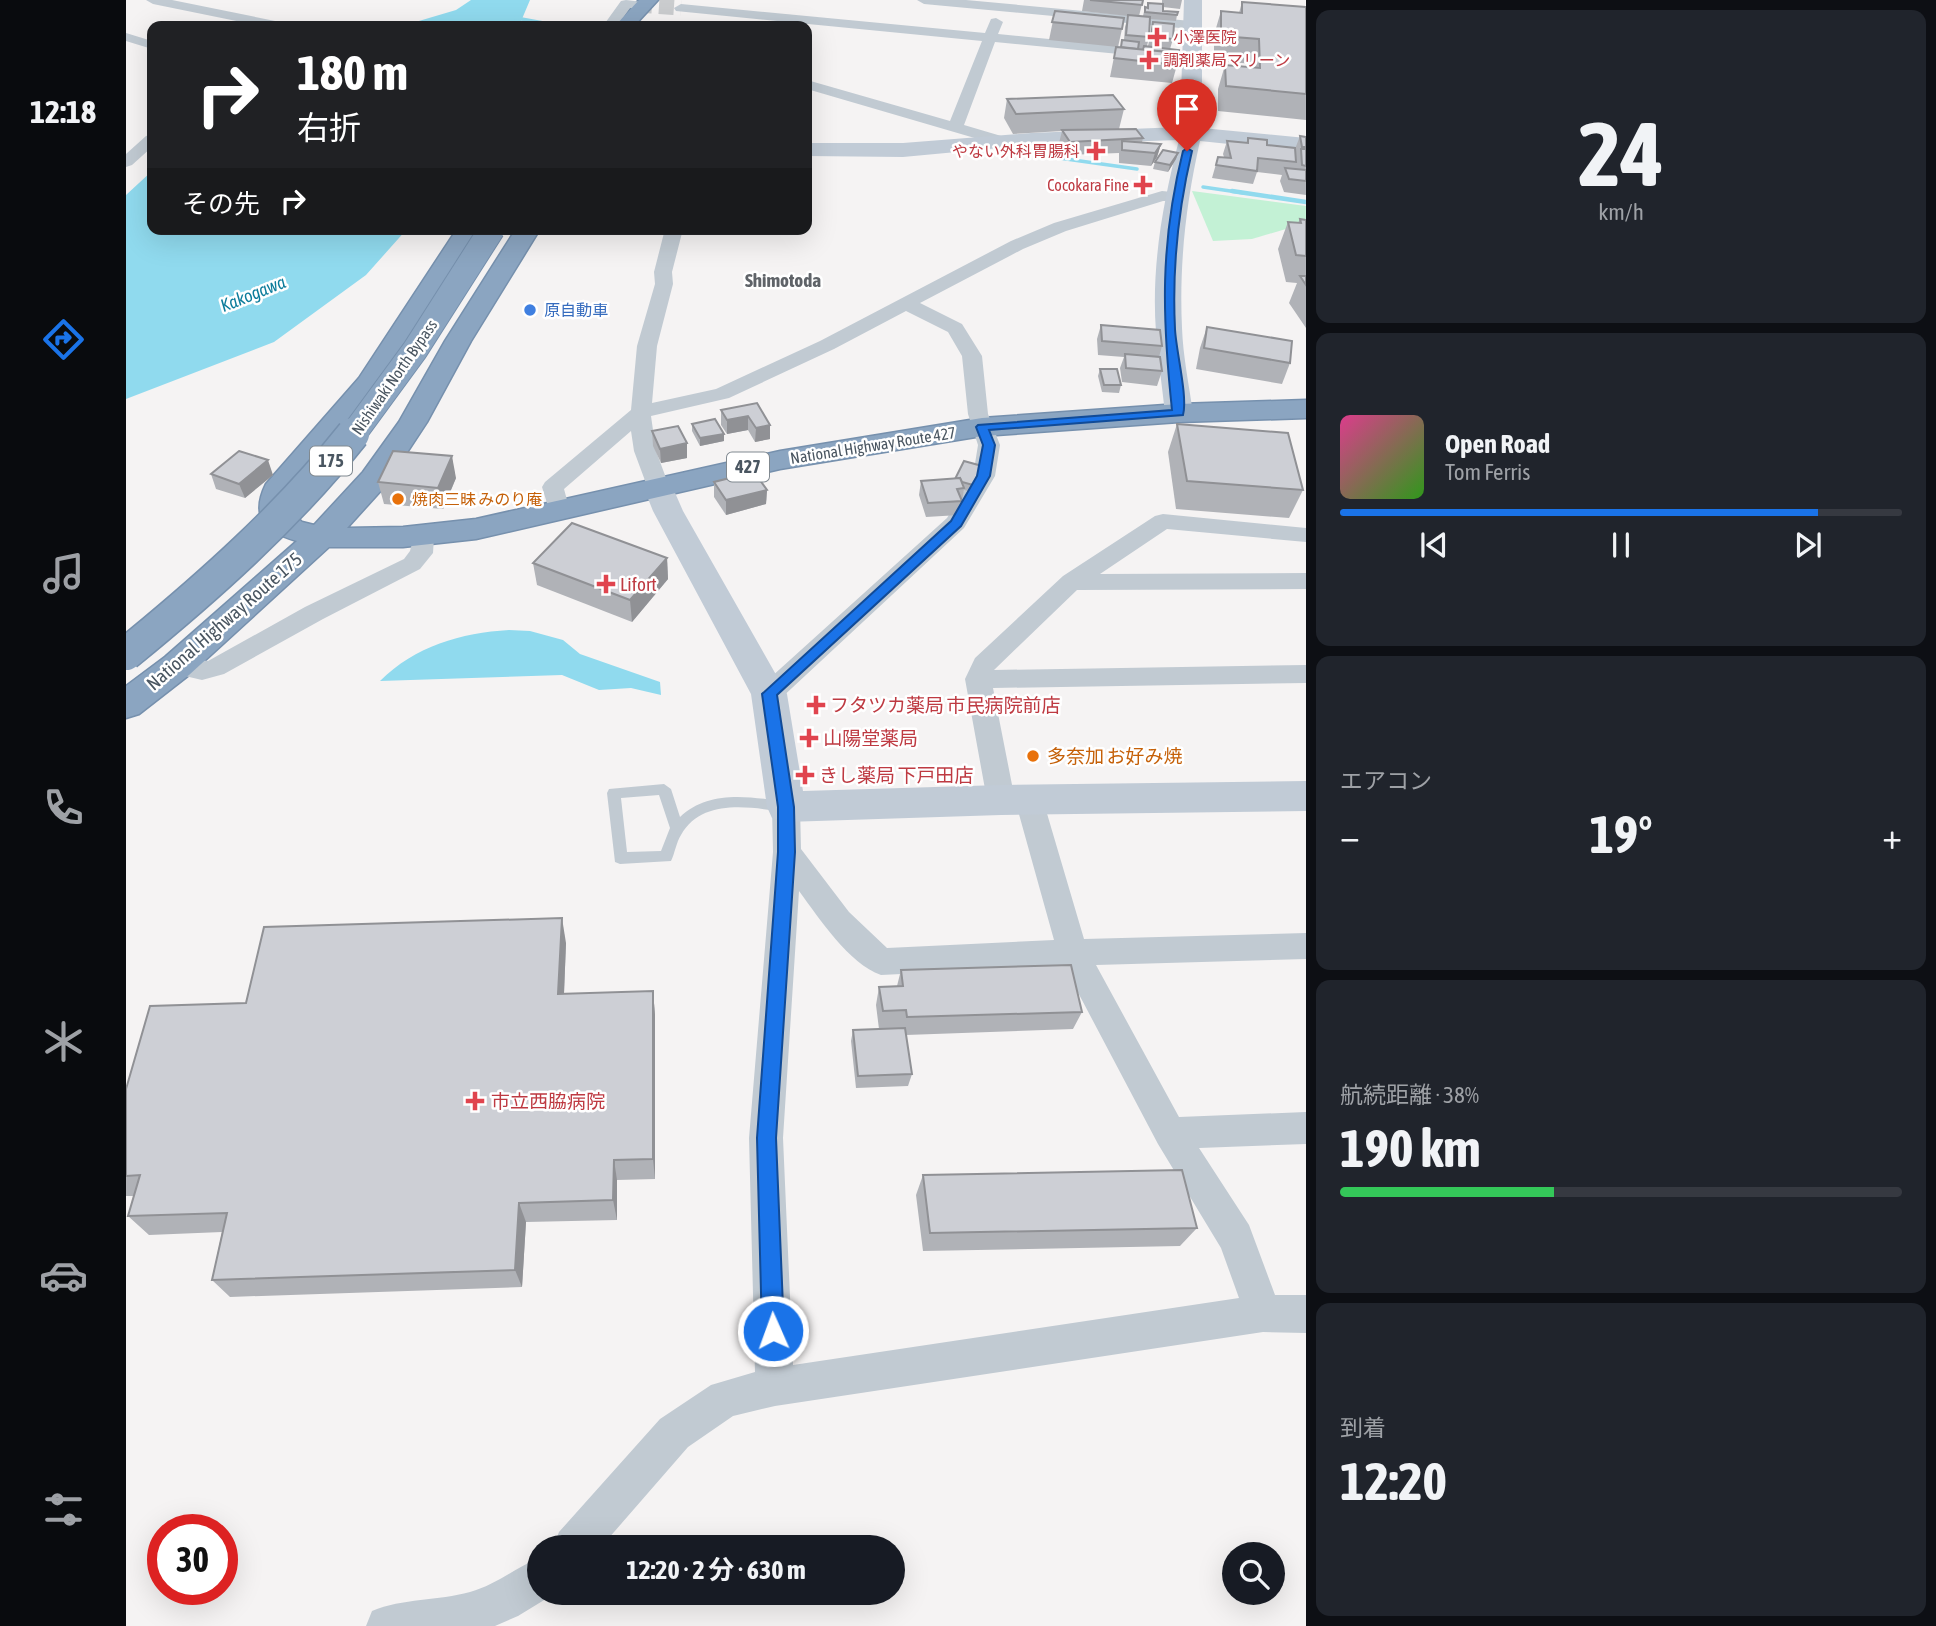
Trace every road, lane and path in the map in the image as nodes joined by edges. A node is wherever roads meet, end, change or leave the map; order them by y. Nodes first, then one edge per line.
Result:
1 (153, 0) edge
2 (924, 0) edge
3 (1192, 0) edge
4 (661, 4) edge
5 (1003, 4) edge
6 (876, 8) dead end
7 (790, 18) edge
8 (255, 21) edge
9 (622, 21) edge
10 (632, 21) edge
11 (639, 21) edge
12 (677, 21) edge
13 (866, 24) junction
14 (1191, 25) junction
15 (126, 37) edge
16 (990, 37) junction
17 (147, 43) edge
18 (1191, 57) junction
19 (812, 85) edge
20 (955, 127) junction
21 (1191, 134) junction
22 (147, 135) edge
23 (1002, 141) junction
24 (1306, 145) edge
25 (812, 149) edge
26 (126, 162) edge
27 (1176, 197) junction
28 (455, 235) edge
29 (465, 235) edge
30 (477, 235) edge
31 (488, 235) edge
32 (524, 235) edge
33 (672, 235) edge
34 (905, 303) junction
35 (360, 377) dead end
36 (1306, 409) edge
37 (641, 412) junction
38 (1179, 413) junction
39 (982, 427) junction
40 (328, 433) junction
41 (659, 486) junction
42 (559, 510) junction
43 (1306, 535) edge
44 (322, 537) junction
45 (423, 537) junction
46 (1306, 581) edge
47 (1070, 582) junction
48 (126, 654) edge
49 (177, 666) junction
50 (1306, 674) edge
51 (978, 680) junction
52 (769, 694) junction
53 (126, 705) edge
54 (1306, 796) edge
55 (1015, 800) junction
56 (786, 807) junction
57 (677, 828) junction
58 (787, 852) junction
59 (1306, 946) edge
60 (1073, 952) junction
61 (1306, 1128) edge
62 (1170, 1132) junction
63 (1263, 1312) junction
64 (1306, 1314) edge
65 (775, 1387) junction
66 (585, 1535) edge
67 (527, 1589) edge
68 (387, 1626) edge

1 - 8 street
2 - 5 street
3 - 14 street
4 - 7 street
4 - 9 street
4 - 10 highway
4 - 11 highway
4 - 12 street
5 - 14 street
5 - 16 street
6 - 13 street
7 - 13 street
13 - 16 street
14 - 18 street
15 - 17 street
16 - 18 street
16 - 20 street
18 - 21 street
19 - 20 street
20 - 23 street
21 - 23 street
21 - 24 street
21 - 27 street
22 - 26 street
23 - 25 street
27 - 34 street
27 - 38 street
28 - 35 street
29 - 40 highway, 175
30 - 40 street
31 - 48 highway, Nishiwaki North Bypass / 175, bridge
32 - 44 highway, 175
33 - 37 street
34 - 37 street
34 - 39 street
36 - 38 highway, National Highway Route 427 / 427
37 - 41 street
37 - 42 street
38 - 39 highway, National Highway Route 427 / 427
39 - 41 highway, National Highway Route 427 / 427
39 - 52 street
40 - 44 highway, 175
41 - 42 highway, National Highway Route 427 / 427
41 - 52 street
42 - 45 highway, National Highway Route 427 / 427
43 - 47 street
44 - 45 highway, National Highway Route 427 / 427
44 - 49 highway, National Highway Route 175 / 175
45 - 49 street
46 - 47 street
47 - 51 street
49 - 53 highway, National Highway Route 175 / 175
50 - 51 street
51 - 55 street
52 - 56 street
54 - 55 street
55 - 56 street
55 - 60 street
56 - 57 lane
56 - 58 street
57 - 57 lane
58 - 60 street
58 - 65 street
59 - 60 street
60 - 62 street
61 - 62 street
62 - 63 street
63 - 64 street
63 - 65 street
65 - 66 street
67 - 68 street

